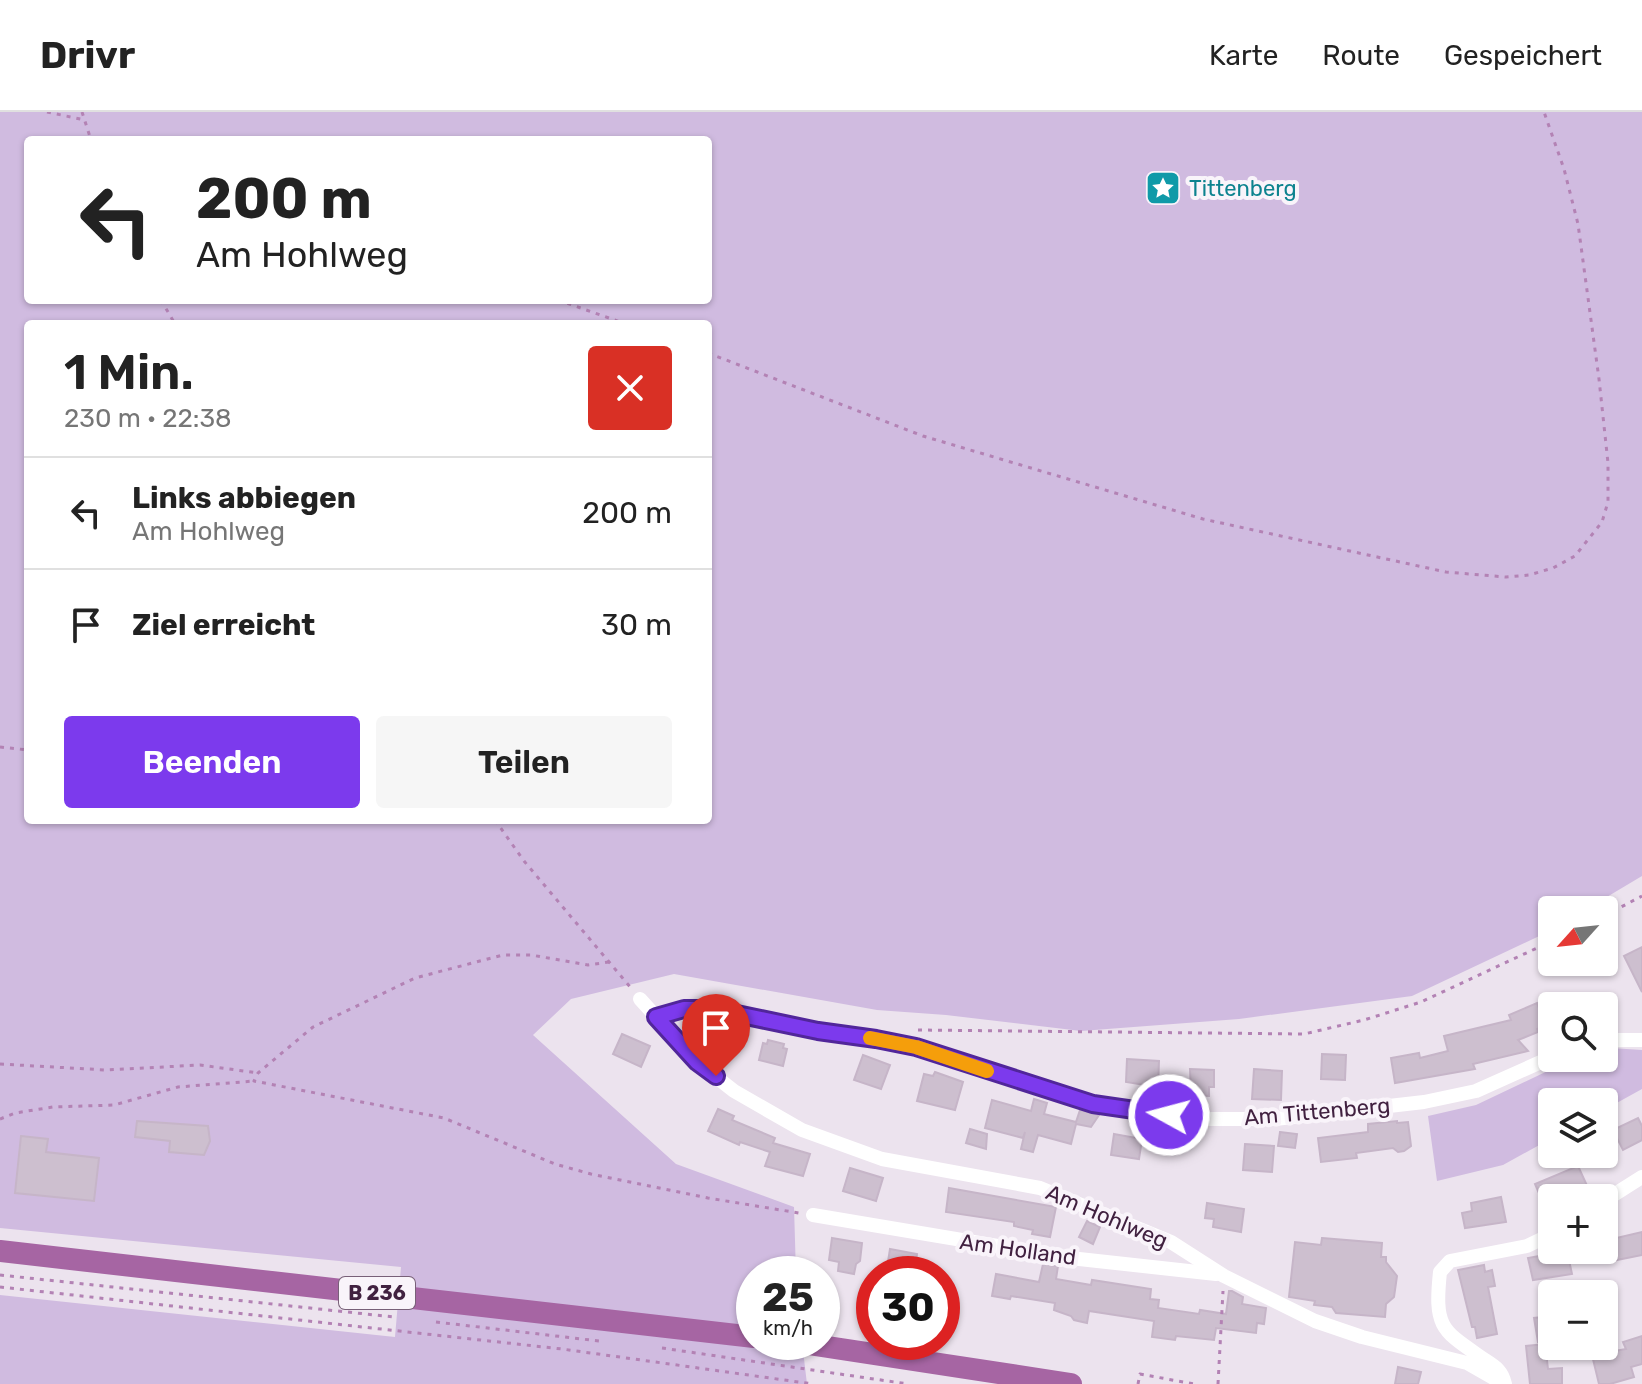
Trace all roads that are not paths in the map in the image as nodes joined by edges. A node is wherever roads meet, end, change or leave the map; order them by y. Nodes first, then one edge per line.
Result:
1 (640, 999) road end
2 (656, 1017) junction
3 (1618, 1040) edge
4 (1642, 1040) edge
5 (1538, 1063) edge
6 (1642, 1177) edge
7 (1618, 1192) edge
8 (813, 1215) road end
9 (1538, 1241) edge
10 (0, 1251) edge
11 (1224, 1276) junction
12 (736, 1335) edge
13 (840, 1349) edge
14 (1071, 1384) edge
15 (1504, 1384) edge

1 - 2 street, Am Hohlweg
2 - 5 street, Am Tittenberg
2 - 11 street, Am Hohlweg
3 - 4 street
6 - 7 street
8 - 11 street, Am Holland
9 - 15 street
10 - 12 main road, B 236
11 - 15 street, Am Hohlweg
13 - 14 main road

